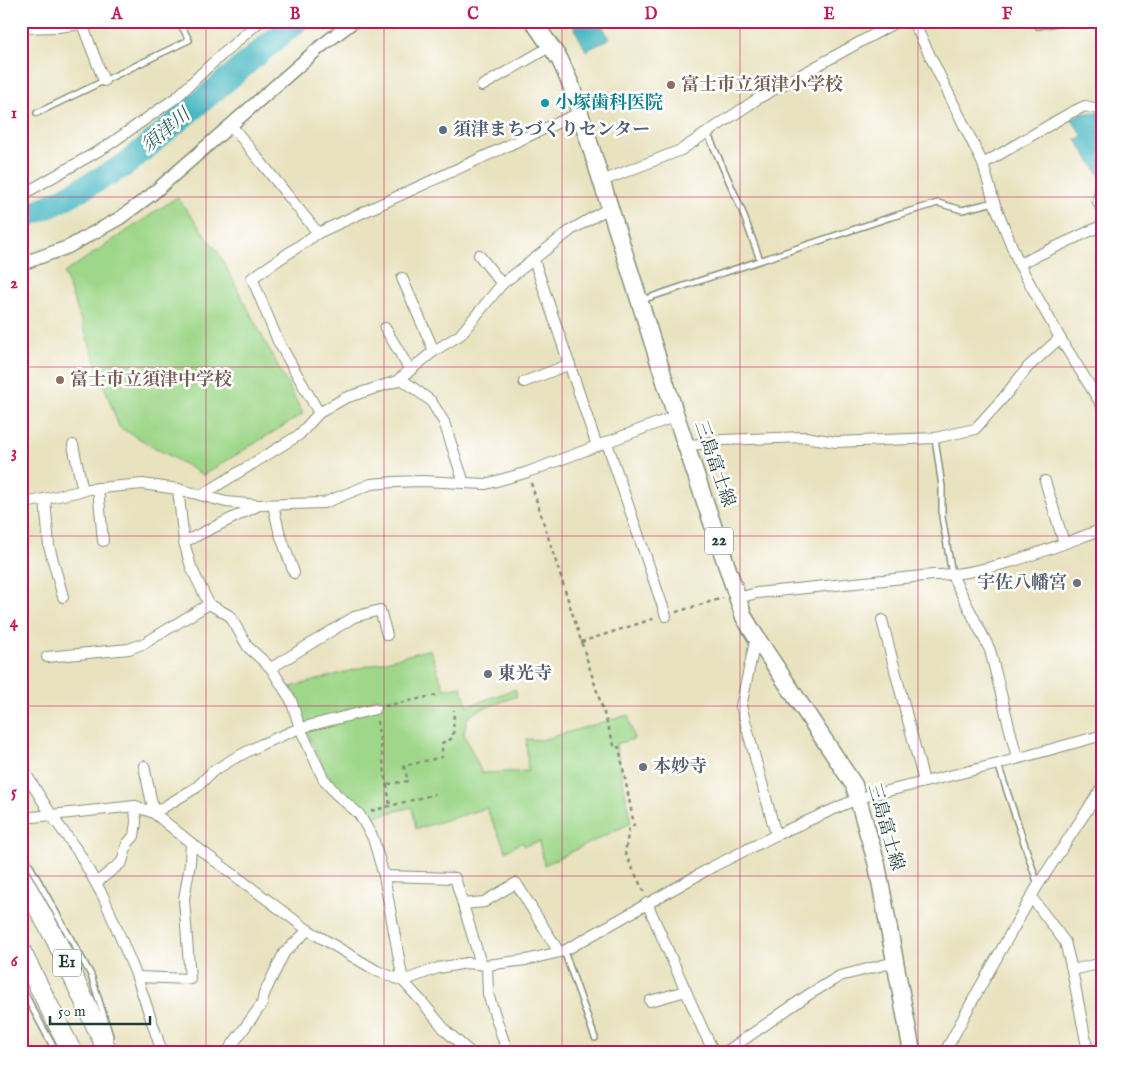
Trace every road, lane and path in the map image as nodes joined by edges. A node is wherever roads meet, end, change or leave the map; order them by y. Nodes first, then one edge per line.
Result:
1 (103, 21) edge
2 (179, 21) edge
3 (260, 21) edge
4 (354, 21) edge
5 (533, 21) edge
6 (898, 21) edge
7 (913, 21) edge
8 (1069, 21) edge
9 (82, 24) junction
10 (1038, 26) dead end
11 (21, 28) edge
12 (551, 46) junction
13 (104, 81) junction
14 (482, 86) dead end
15 (1103, 110) edge
16 (581, 112) junction
17 (36, 113) dead end
18 (231, 125) junction
19 (706, 132) junction
20 (983, 164) junction
21 (602, 181) junction
22 (1103, 188) edge
23 (21, 194) edge
24 (994, 202) junction
25 (609, 208) junction
26 (1103, 210) edge
27 (1103, 225) edge
28 (318, 233) junction
29 (479, 255) dead end
30 (534, 260) junction
31 (760, 260) junction
32 (21, 264) edge
33 (1019, 264) junction
34 (402, 278) dead end
35 (502, 284) junction
36 (639, 301) junction
37 (385, 328) dead end
38 (1060, 338) junction
39 (434, 351) junction
40 (570, 364) junction
41 (410, 370) junction
42 (400, 378) junction
43 (524, 382) dead end
44 (1103, 407) edge
45 (319, 413) junction
46 (676, 416) junction
47 (934, 438) junction
48 (602, 444) junction
49 (73, 445) dead end
50 (687, 446) junction
51 (528, 472) junction
52 (1045, 481) dead end
53 (464, 484) junction
54 (98, 488) junction
55 (178, 488) junction
56 (83, 491) junction
57 (202, 495) junction
58 (45, 499) junction
59 (21, 504) edge
60 (258, 505) junction
61 (274, 505) junction
62 (1103, 529) edge
63 (103, 541) dead end
64 (184, 542) junction
65 (1064, 543) junction
66 (294, 573) dead end
67 (952, 575) junction
68 (63, 597) dead end
69 (738, 598) junction
70 (209, 604) junction
71 (666, 616) dead end
72 (882, 620) dead end
73 (387, 635) dead end
74 (756, 637) junction
75 (48, 657) dead end
76 (271, 668) junction
77 (437, 695) dead end
78 (375, 709) junction
79 (454, 710) dead end
80 (300, 728) junction
81 (1103, 735) edge
82 (1017, 758) junction
83 (998, 764) junction
84 (21, 766) edge
85 (144, 766) dead end
86 (924, 782) junction
87 (388, 784) junction
88 (1103, 786) edge
89 (435, 794) dead end
90 (859, 798) junction
91 (135, 806) junction
92 (390, 806) junction
93 (154, 813) junction
94 (359, 814) junction
95 (52, 816) junction
96 (33, 817) tunnel mouth
97 (776, 835) junction
98 (191, 843) junction
99 (21, 850) edge
100 (384, 876) junction
101 (21, 877) edge
102 (96, 883) junction
103 (1038, 885) junction
104 (1032, 898) junction
105 (648, 902) junction
106 (463, 904) junction
107 (308, 930) junction
108 (21, 951) edge
109 (561, 952) junction
110 (895, 962) junction
111 (1103, 963) edge
112 (484, 964) junction
113 (1072, 970) junction
114 (137, 978) junction
115 (403, 981) junction
116 (21, 987) edge
117 (686, 991) junction
118 (650, 1001) dead end
119 (595, 1038) dead end
120 (21, 1047) edge
121 (110, 1047) edge
122 (1103, 1048) edge
123 (24, 1052) edge
124 (56, 1052) edge
125 (72, 1052) edge
126 (162, 1052) edge
127 (227, 1052) edge
128 (470, 1052) edge
129 (504, 1052) edge
130 (714, 1052) edge
131 (726, 1052) edge
132 (912, 1052) edge
133 (945, 1052) edge
134 (1088, 1052) edge

1 - 9 street
2 - 13 lane
3 - 23 street
4 - 18 street
5 - 12 main road, 三島富士線 / 22
6 - 19 street
7 - 20 street
8 - 10 lane
9 - 11 street
9 - 13 street
12 - 14 street
12 - 16 main road, 三島富士線 / 22
13 - 17 lane
15 - 20 street
16 - 21 main road, 三島富士線 / 22
16 - 28 street
18 - 28 street
18 - 32 street
19 - 21 street
19 - 31 lane
20 - 24 street
21 - 25 main road, 三島富士線 / 22
22 - 26 street
24 - 31 lane
24 - 33 street
25 - 30 street
25 - 36 main road, 三島富士線 / 22
27 - 33 street
28 - 45 street
29 - 35 street
30 - 35 street
30 - 40 street
31 - 36 lane
33 - 38 street
34 - 39 street
35 - 39 street
36 - 46 main road, 三島富士線 / 22
37 - 41 street
38 - 44 street
38 - 47 street
39 - 41 street
40 - 43 street
40 - 48 street
41 - 42 street
42 - 45 street
42 - 53 street
45 - 57 street
46 - 48 street
46 - 50 main road, 三島富士線 / 22
47 - 50 street
47 - 67 lane
48 - 51 street
48 - 71 street
49 - 56 street
50 - 69 main road, 三島富士線 / 22
51 - 53 street
51 - 105 path
52 - 65 street
53 - 61 street
54 - 55 street
54 - 56 street
54 - 63 street
55 - 57 street
55 - 64 street
56 - 58 street
57 - 60 street
58 - 59 street
58 - 68 street
60 - 61 street
60 - 64 street
61 - 66 street
62 - 65 street
64 - 70 street
65 - 67 street
67 - 69 street
67 - 82 street
69 - 74 main road, 三島富士線 / 22
70 - 75 street
70 - 76 street
72 - 86 street
73 - 76 street
74 - 90 main road, 三島富士線 / 22
74 - 97 street
76 - 80 street
77 - 78 path
78 - 80 street
78 - 87 path
79 - 87 path
80 - 93 street
80 - 94 street
81 - 82 street
82 - 83 street
83 - 86 street
83 - 103 lane
84 - 95 street
85 - 93 street
86 - 90 street
87 - 92 path
88 - 103 street
89 - 92 path
90 - 97 street
90 - 110 main road, 三島富士線 / 22
91 - 93 street
91 - 95 street
91 - 102 street
92 - 94 path
93 - 98 street
94 - 100 street
95 - 96 street
95 - 102 street
97 - 105 street
98 - 107 street
98 - 114 street
99 - 121 lane
100 - 106 street
100 - 115 street
101 - 121 highway, E1
102 - 114 street
103 - 104 street
104 - 113 street
104 - 133 street
105 - 109 street
105 - 117 street
106 - 109 street
106 - 112 street
107 - 115 street
107 - 127 street
108 - 125 highway, E1
109 - 112 street
109 - 119 lane
110 - 131 street
110 - 132 main road, 三島富士線 / 22
111 - 113 street
112 - 115 street
112 - 129 street
113 - 134 street
114 - 126 street
115 - 128 street
116 - 124 lane
117 - 118 street
117 - 130 street
120 - 123 street
122 - 134 street

